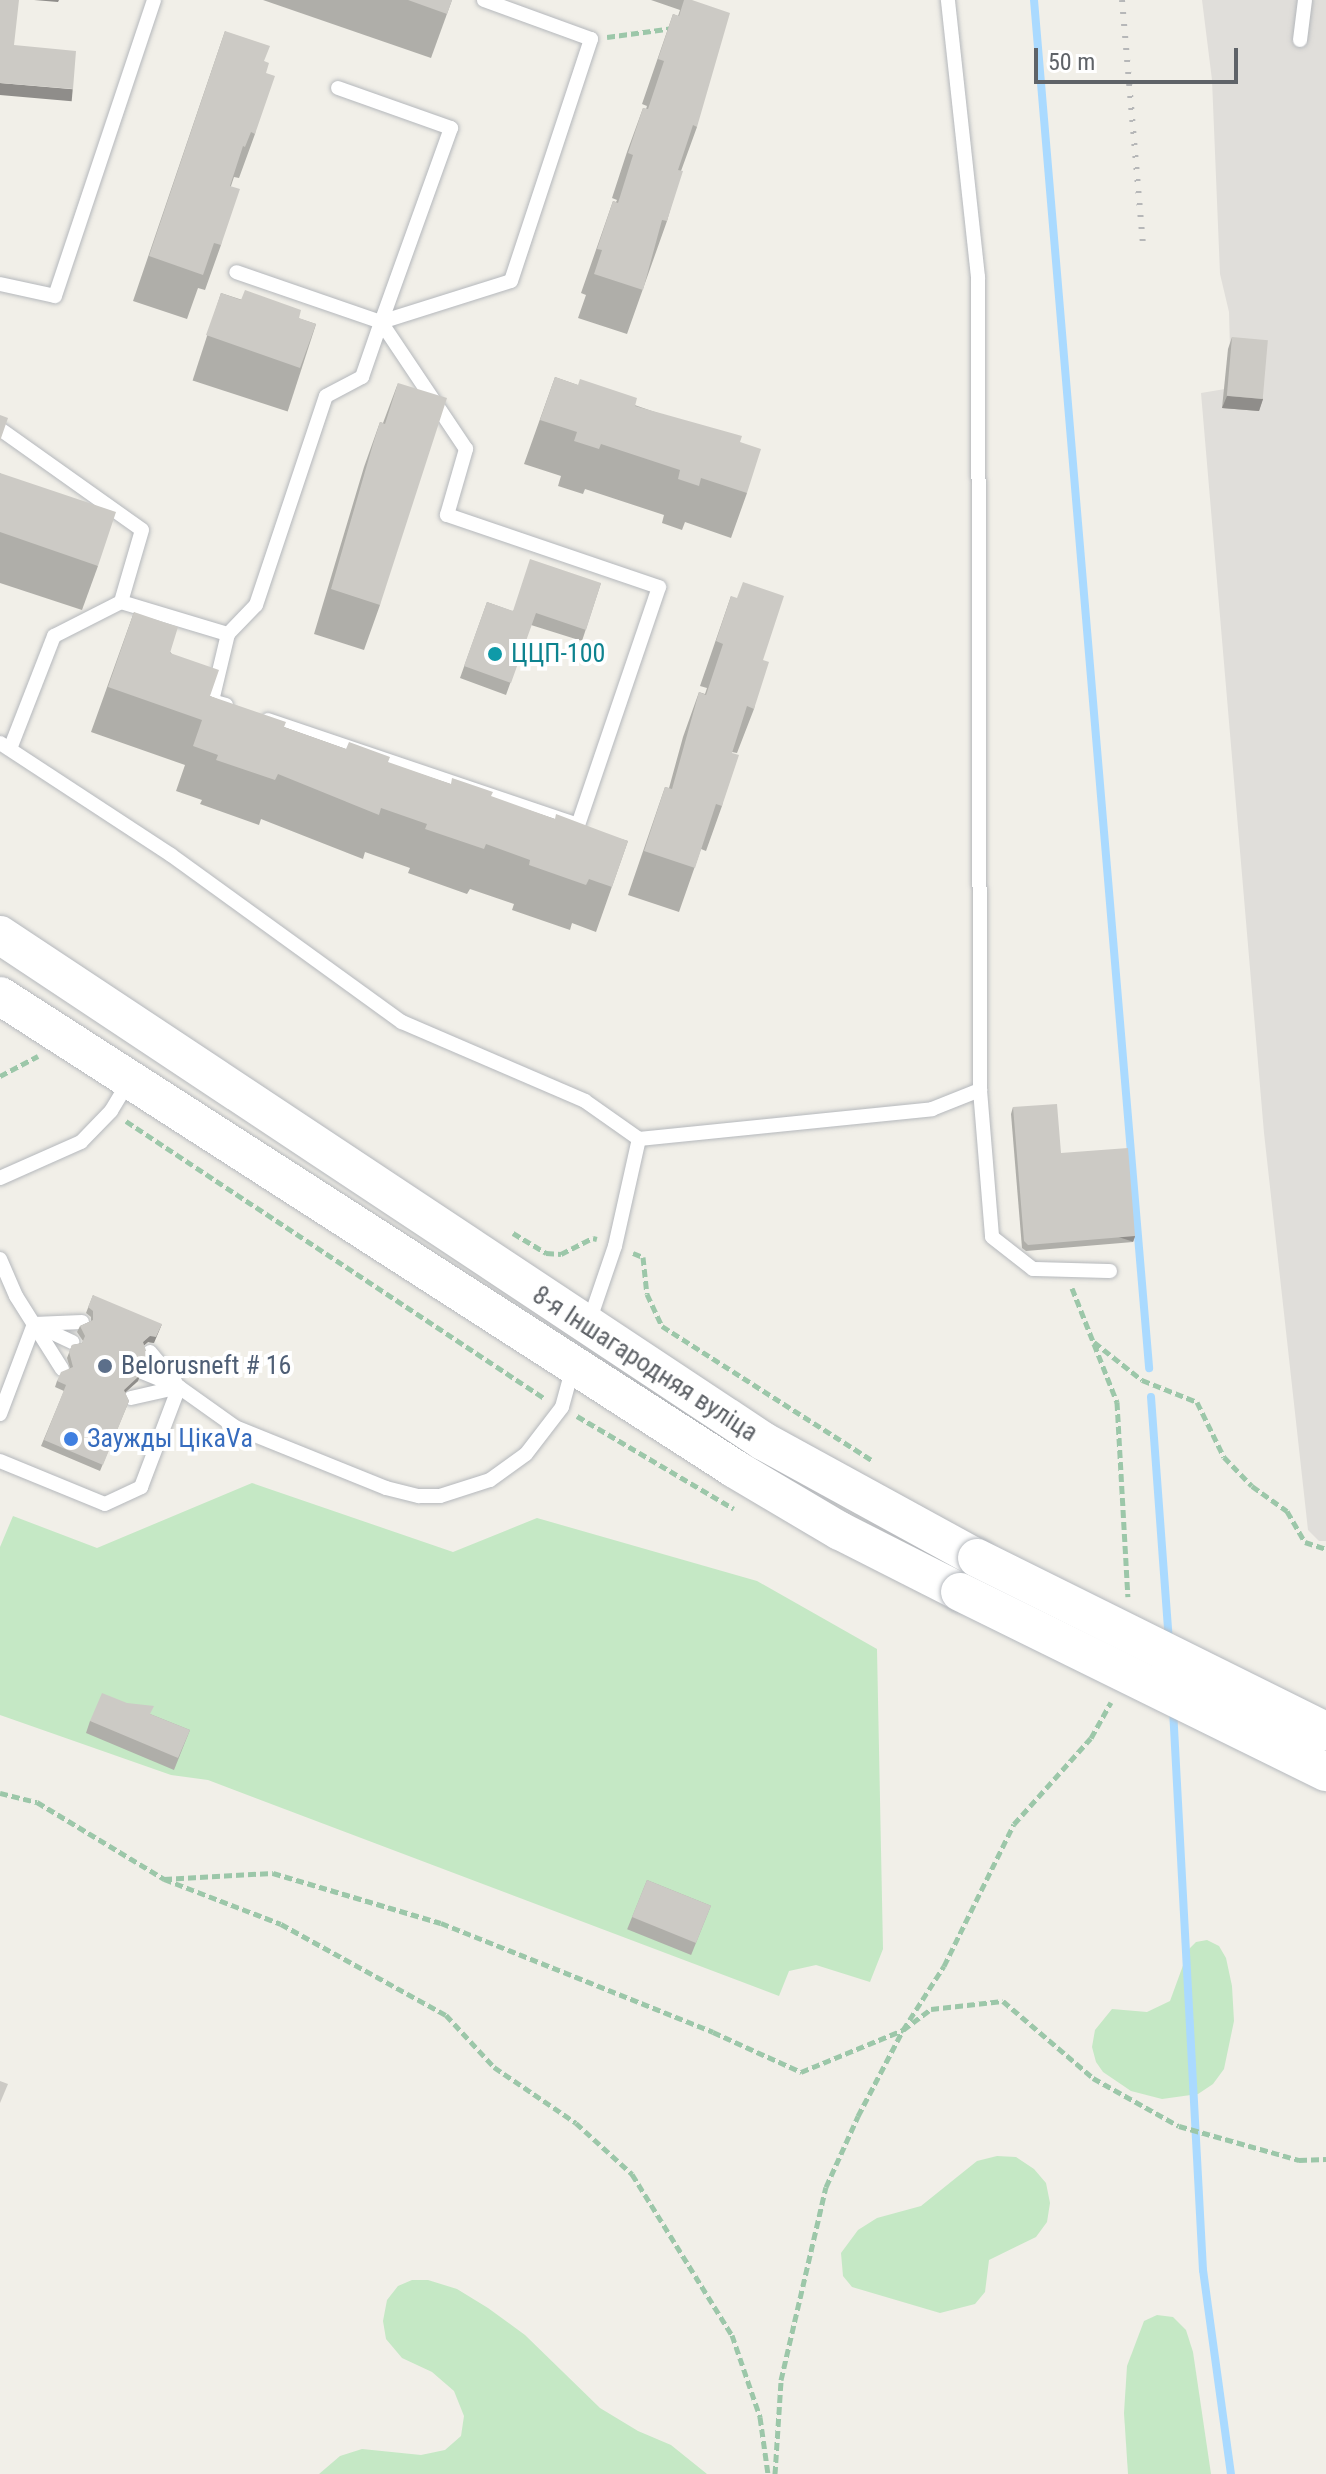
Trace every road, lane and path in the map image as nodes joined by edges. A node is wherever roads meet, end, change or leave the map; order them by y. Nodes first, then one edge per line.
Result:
1 (154, 0) edge
2 (484, 0) edge
3 (948, 0) edge
4 (1305, 0) edge
5 (681, 27) edge
6 (591, 39) junction
7 (1300, 40) dead end
8 (338, 88) dead end
9 (236, 272) dead end
10 (0, 284) edge
11 (381, 322) junction
12 (0, 429) edge
13 (121, 602) junction
14 (228, 634) junction
15 (5, 746) edge
16 (0, 935) edge
17 (0, 996) edge
18 (155, 1039) junction
19 (26, 1047) dead end
20 (0, 1076) edge
21 (129, 1081) junction
22 (980, 1090) junction
23 (639, 1139) junction
24 (0, 1178) edge
25 (508, 1230) dead end
26 (615, 1246) junction
27 (0, 1259) edge
28 (1065, 1270) junction
29 (1110, 1271) dead end
30 (82, 1322) edge
31 (34, 1324) junction
32 (588, 1327) junction
33 (1092, 1340) junction
34 (73, 1342) edge
35 (150, 1352) edge
36 (573, 1367) junction
37 (62, 1369) edge
38 (142, 1372) edge
39 (179, 1387) junction
40 (131, 1398) edge
41 (0, 1414) edge
42 (0, 1461) edge
43 (884, 1468) dead end
44 (1326, 1549) edge
45 (1128, 1603) dead end
46 (1119, 1688) dead end
47 (1326, 1731) edge
48 (1326, 1772) edge
49 (0, 1793) edge
50 (164, 1879) junction
51 (903, 2030) junction
52 (1326, 2159) edge
53 (768, 2474) edge
54 (775, 2474) edge

1 - 10 lane
2 - 6 lane
3 - 22 lane
4 - 7 lane
5 - 6 path
6 - 11 lane
8 - 11 lane
9 - 11 lane
11 - 14 lane
11 - 14 lane
12 - 13 lane
13 - 14 lane
13 - 15 lane
15 - 23 lane
16 - 18 main road, 8-я Іншагародняя вуліца
17 - 21 main road, 8-я Іншагародняя вуліца
18 - 21 main road
18 - 32 main road, 8-я Іншагародняя вуліца
19 - 20 path
21 - 24 lane
21 - 36 main road, 8-я Іншагародняя вуліца
22 - 23 lane
22 - 28 lane
23 - 26 lane
25 - 26 path
26 - 32 lane
26 - 43 path
27 - 31 lane
28 - 29 lane
28 - 33 path
30 - 31 lane
31 - 34 lane
31 - 37 lane
31 - 41 lane
32 - 36 main road
32 - 47 main road, 8-я Іншагародняя вуліца, bridge
33 - 44 path
33 - 45 path
35 - 39 lane
36 - 39 lane
36 - 48 main road, 8-я Іншагародняя вуліца, bridge
38 - 39 lane
39 - 40 lane
39 - 42 lane
46 - 51 path
49 - 50 path
50 - 51 path
50 - 53 path
51 - 52 path
51 - 54 path

